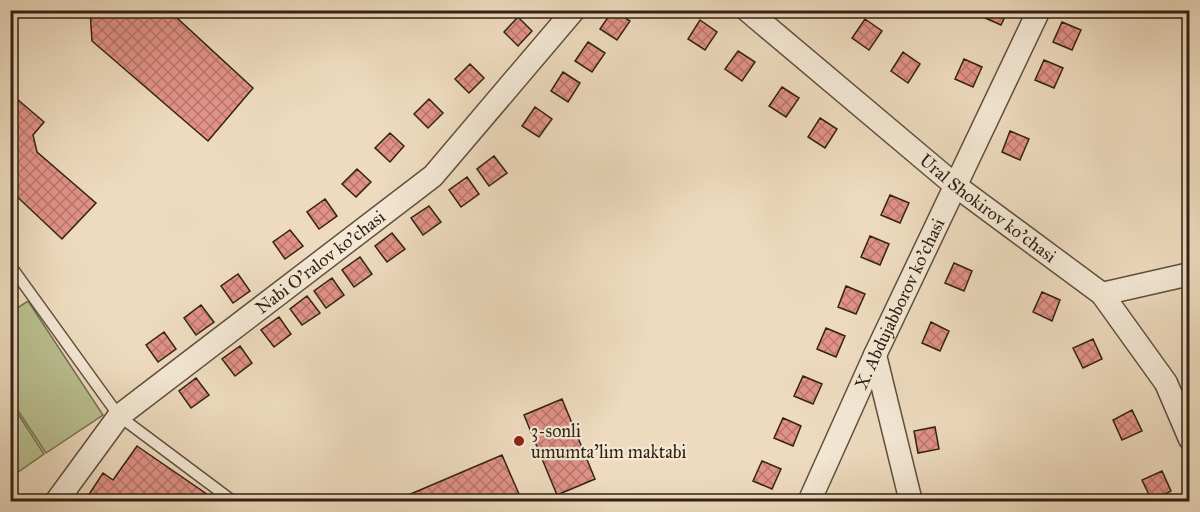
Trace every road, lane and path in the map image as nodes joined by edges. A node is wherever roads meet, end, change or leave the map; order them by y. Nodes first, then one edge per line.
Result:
1 (574, 10) edge
2 (747, 10) edge
3 (1038, 10) edge
4 (957, 186) junction
5 (10, 265) edge
6 (1190, 274) edge
7 (1102, 294) junction
8 (875, 355) junction
9 (119, 417) junction
10 (1190, 439) edge
11 (56, 501) edge
12 (234, 501) edge
13 (808, 501) edge
14 (911, 501) edge

1 - 9 street, Nabi O'ralov ko'chasi
2 - 4 street, Ural Shokirov ko'chasi
3 - 4 street, X. Abdujabborov ko'chasi
4 - 7 street, Ural Shokirov ko'chasi
4 - 8 street, X. Abdujabborov ko'chasi
5 - 9 lane
6 - 7 street
7 - 10 street, Ural Shokirov ko'chasi
8 - 13 street, X. Abdujabborov ko'chasi
8 - 14 street
9 - 11 street, Nabi O'ralov ko'chasi
9 - 12 lane

